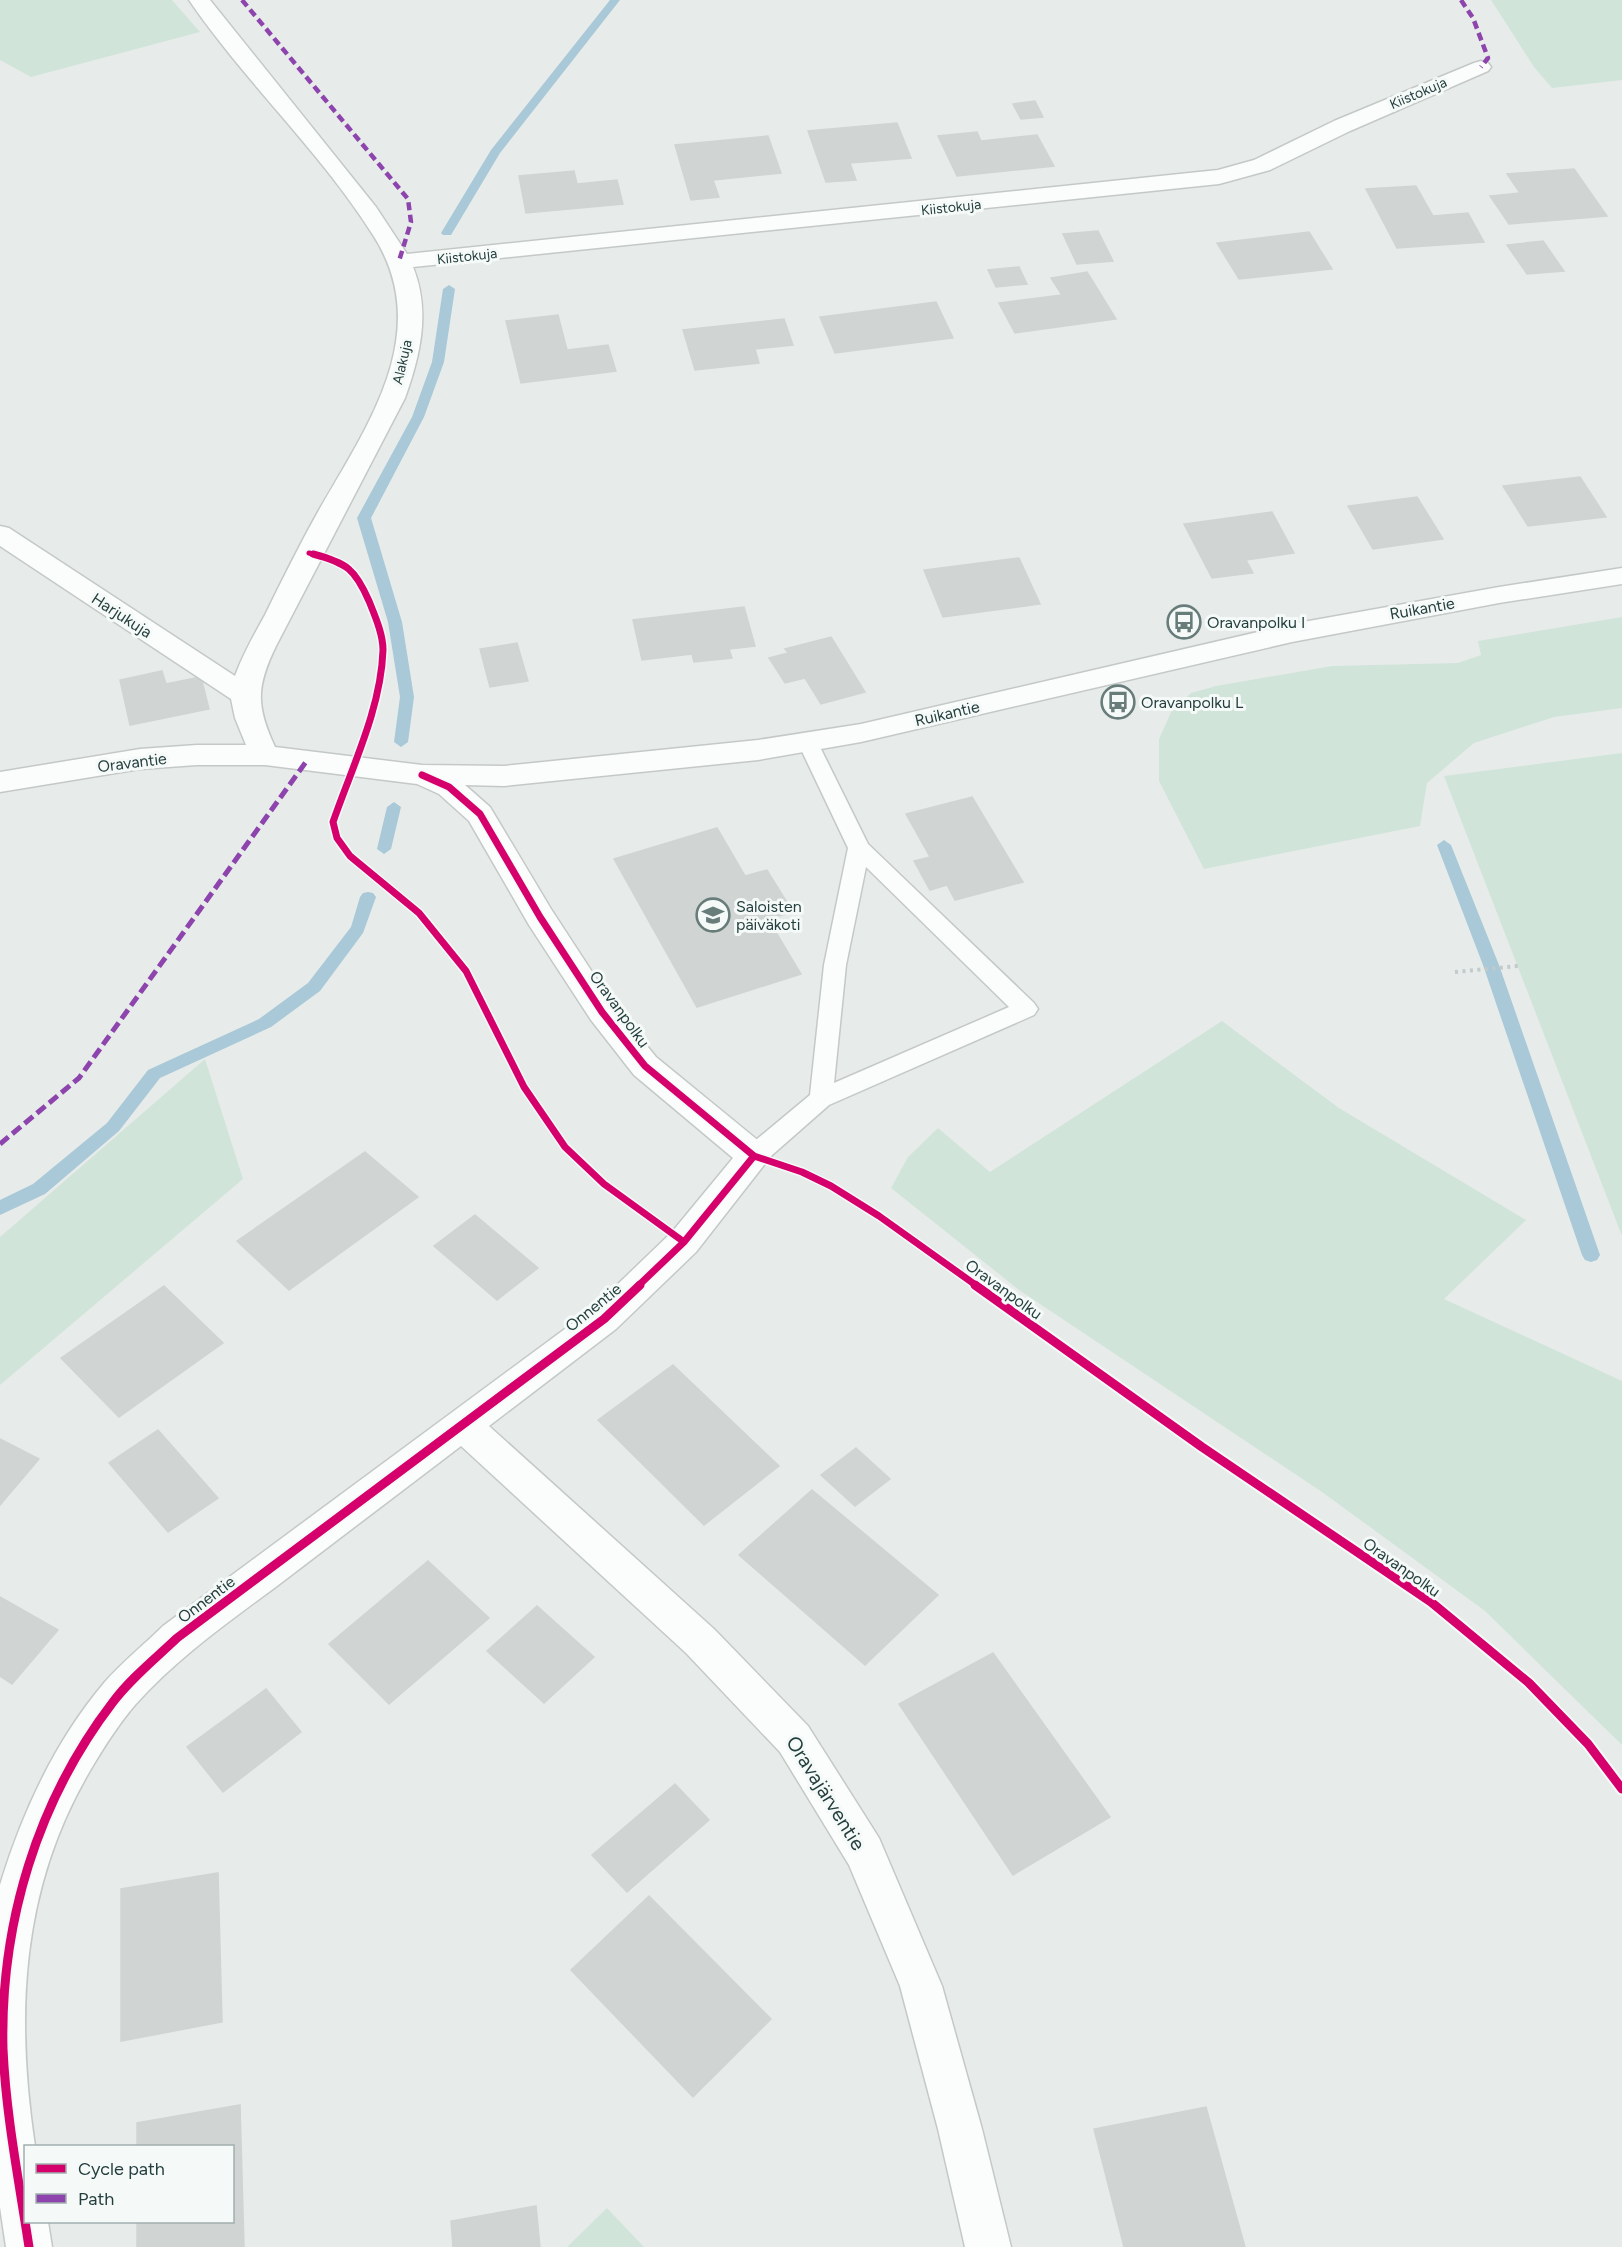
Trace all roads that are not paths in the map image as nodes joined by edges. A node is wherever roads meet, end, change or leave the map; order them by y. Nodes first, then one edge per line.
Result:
1 (199, 0) edge
2 (1481, 67) dead end
3 (399, 261) junction
4 (0, 534) edge
5 (1622, 576) edge
6 (245, 695) junction
7 (808, 743) junction
8 (265, 754) junction
9 (422, 775) junction
10 (0, 782) edge
11 (859, 848) junction
12 (821, 1098) junction
13 (754, 1156) junction
14 (462, 1424) junction
15 (24, 2212) edge
16 (26, 2223) edge
17 (29, 2247) edge
18 (988, 2247) edge

1 - 3 street, Alakuja
2 - 3 street, Kiistokuja
3 - 6 street, Alakuja
4 - 6 street, Harjukuja
5 - 7 street, Ruikantie
6 - 8 street
7 - 9 street, Ruikantie
7 - 11 lane
8 - 9 street, Ruikantie
8 - 10 street, Oravantie
9 - 13 street, Oravanpolku
11 - 12 lane
11 - 12 lane
12 - 13 lane
13 - 14 street, Onnentie
14 - 15 street, Onnentie
14 - 18 street, Oravajärventie
16 - 17 street, Onnentie

